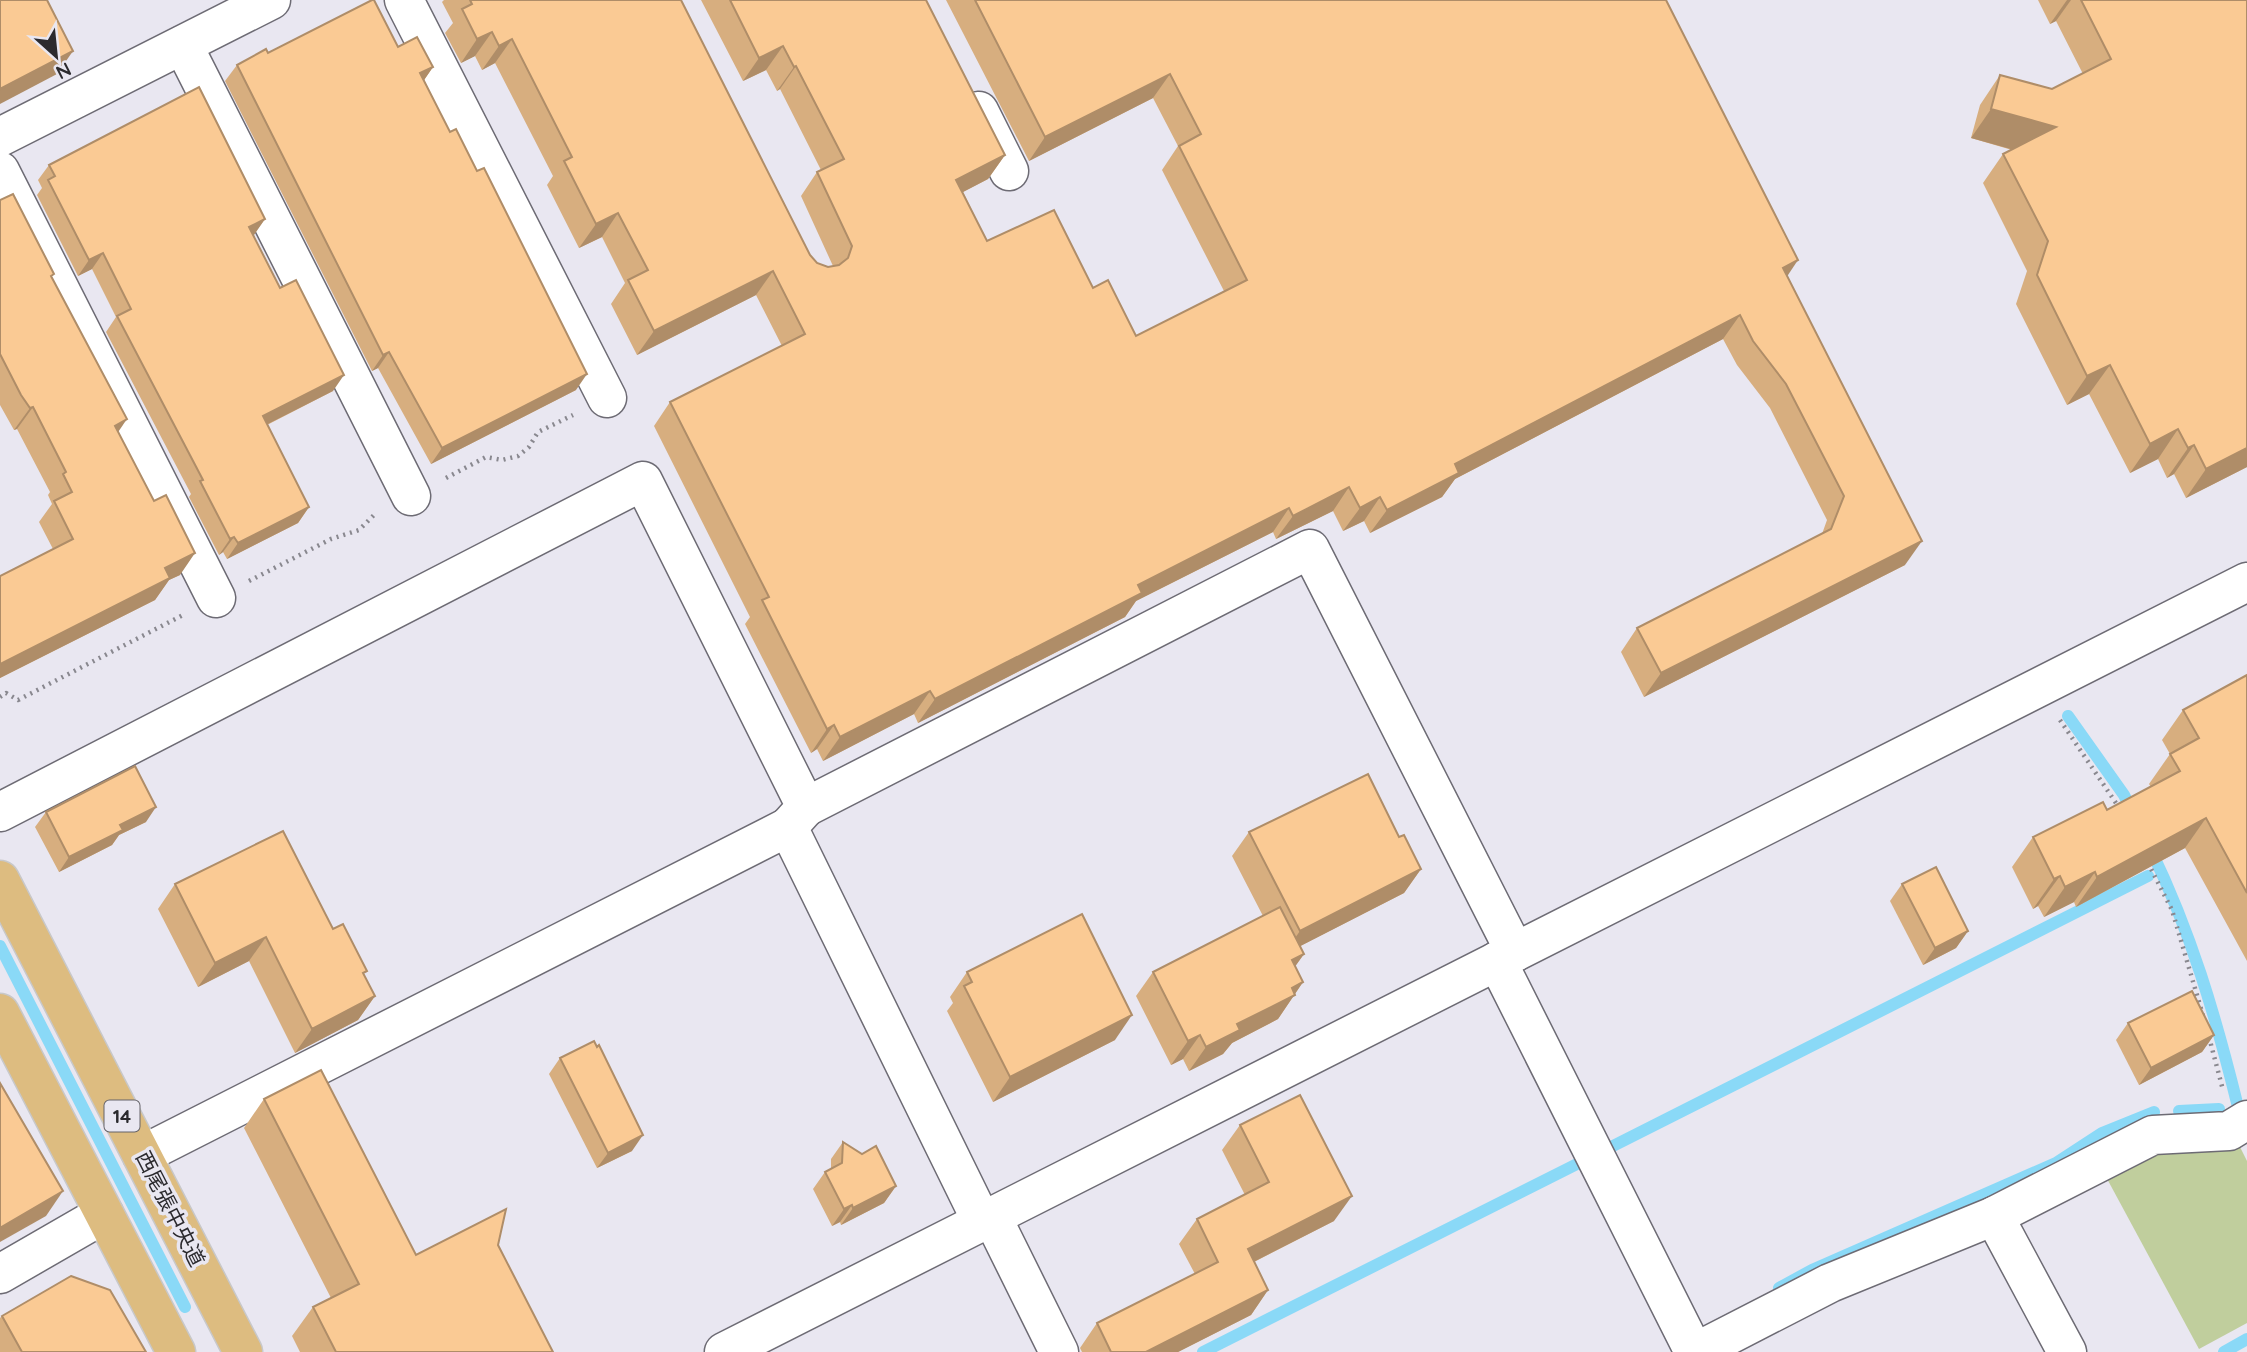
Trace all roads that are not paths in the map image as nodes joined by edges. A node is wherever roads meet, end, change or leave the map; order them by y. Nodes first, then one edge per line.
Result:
1 (271, 0) edge
2 (404, 0) edge
3 (183, 44) junction
4 (966, 86) edge
5 (0, 137) edge
6 (0, 171) edge
7 (1009, 171) dead end
8 (607, 398) road end
9 (411, 496) road end
10 (2247, 582) edge
11 (216, 598) road end
12 (0, 812) edge
13 (797, 817) junction
14 (0, 880) edge
15 (1506, 956) junction
16 (0, 1013) edge
17 (2240, 1124) edge
18 (142, 1155) junction
19 (104, 1213) junction
20 (1994, 1216) junction
21 (987, 1219) junction
22 (0, 1273) edge
23 (176, 1352) edge
24 (243, 1352) edge
25 (724, 1352) edge
26 (1059, 1352) edge
27 (1695, 1352) edge
28 (2067, 1352) edge

1 - 3 street
2 - 8 street
3 - 5 street
3 - 9 street
4 - 7 street
6 - 11 street
10 - 15 street
12 - 13 street
13 - 15 street
13 - 18 street
13 - 21 street
14 - 18 main road, 西尾張中央道 / 14
15 - 21 street
15 - 27 street
16 - 19 main road
17 - 20 street
18 - 24 main road, 西尾張中央道 / 14
19 - 22 street
19 - 23 main road
20 - 27 street
20 - 28 street
21 - 25 street
21 - 26 street

